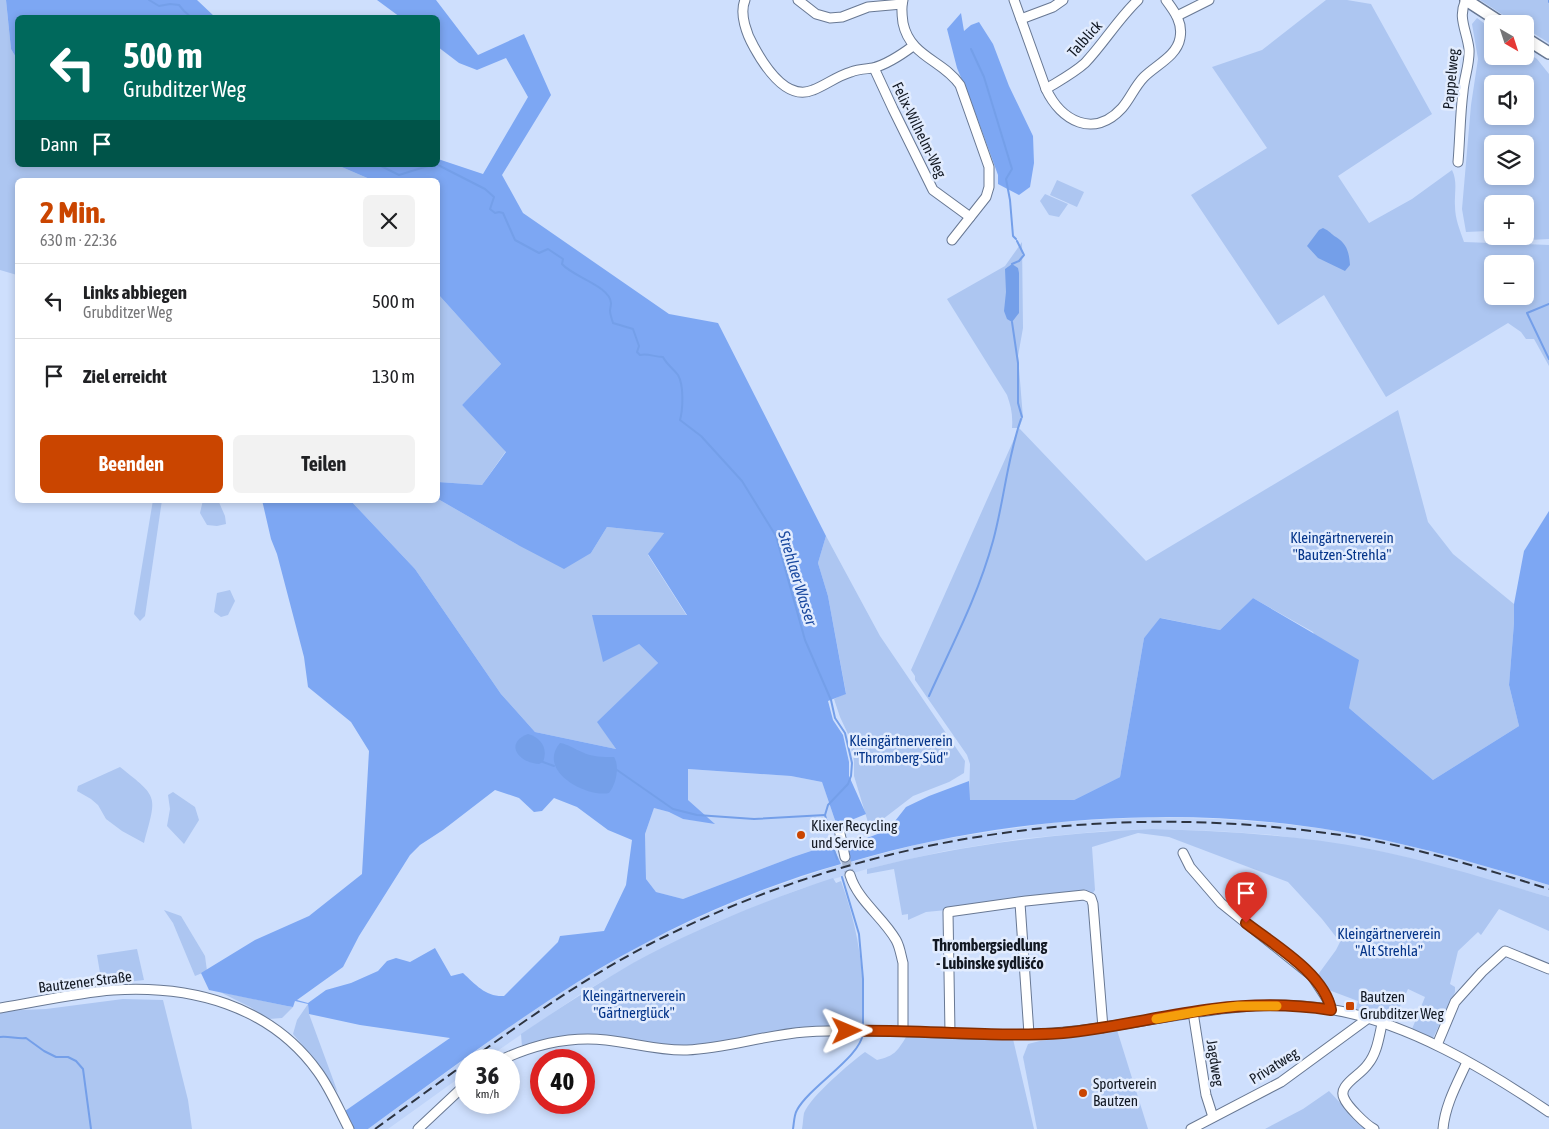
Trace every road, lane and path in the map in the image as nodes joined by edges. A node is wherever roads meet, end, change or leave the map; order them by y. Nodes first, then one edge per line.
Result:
1 (746, 0) edge
2 (798, 0) edge
3 (1014, 0) edge
4 (1063, 0) edge
5 (1138, 0) edge
6 (1166, 0) edge
7 (1209, 0) edge
8 (1466, 0) edge
9 (902, 2) edge
10 (1489, 15) edge
11 (1177, 16) junction
12 (1021, 19) junction
13 (1534, 44) edge
14 (913, 46) junction
15 (1549, 53) edge
16 (874, 68) junction
17 (1046, 89) junction
18 (1458, 162) dead end
19 (970, 216) junction
20 (952, 240) dead end
21 (839, 829) dead end
22 (1183, 853) dead end
23 (845, 856) tunnel mouth
24 (850, 876) tunnel mouth
25 (1020, 903) junction
26 (1549, 969) edge
27 (0, 1008) edge
28 (1331, 1010) junction
29 (1193, 1012) junction
30 (1367, 1019) junction
31 (1382, 1024) junction
32 (1103, 1028) junction
33 (903, 1031) junction
34 (950, 1033) junction
35 (1029, 1034) junction
36 (1436, 1045) junction
37 (520, 1052) edge
38 (1466, 1064) junction
39 (455, 1094) edge
40 (1549, 1112) edge
41 (1213, 1118) junction
42 (349, 1129) edge
43 (418, 1129) edge
44 (1191, 1129) edge
45 (1374, 1129) edge
46 (1443, 1129) edge

1 - 16 street
2 - 9 street
3 - 12 street
4 - 12 street
5 - 17 street, Talblick
6 - 11 street
7 - 11 street
8 - 10 main road
8 - 18 street, Pappelweg
9 - 14 street
11 - 17 street
12 - 17 street
13 - 15 main road
14 - 16 street
14 - 19 street
16 - 19 street, Felix-Wilhelm-Weg
19 - 20 street
21 - 23 street
22 - 28 street
24 - 33 street
25 - 32 street
25 - 34 street
25 - 35 street
26 - 36 street
27 - 42 street, Bautzener Straße
28 - 29 street
28 - 30 street
29 - 32 street
29 - 41 street, Jagdweg
30 - 31 street
30 - 41 street, Privatweg
31 - 36 street
31 - 45 street
32 - 35 street
33 - 34 street
33 - 37 street
34 - 35 street
36 - 38 street
38 - 40 street
38 - 46 street
39 - 43 street
41 - 44 street, Privatweg

